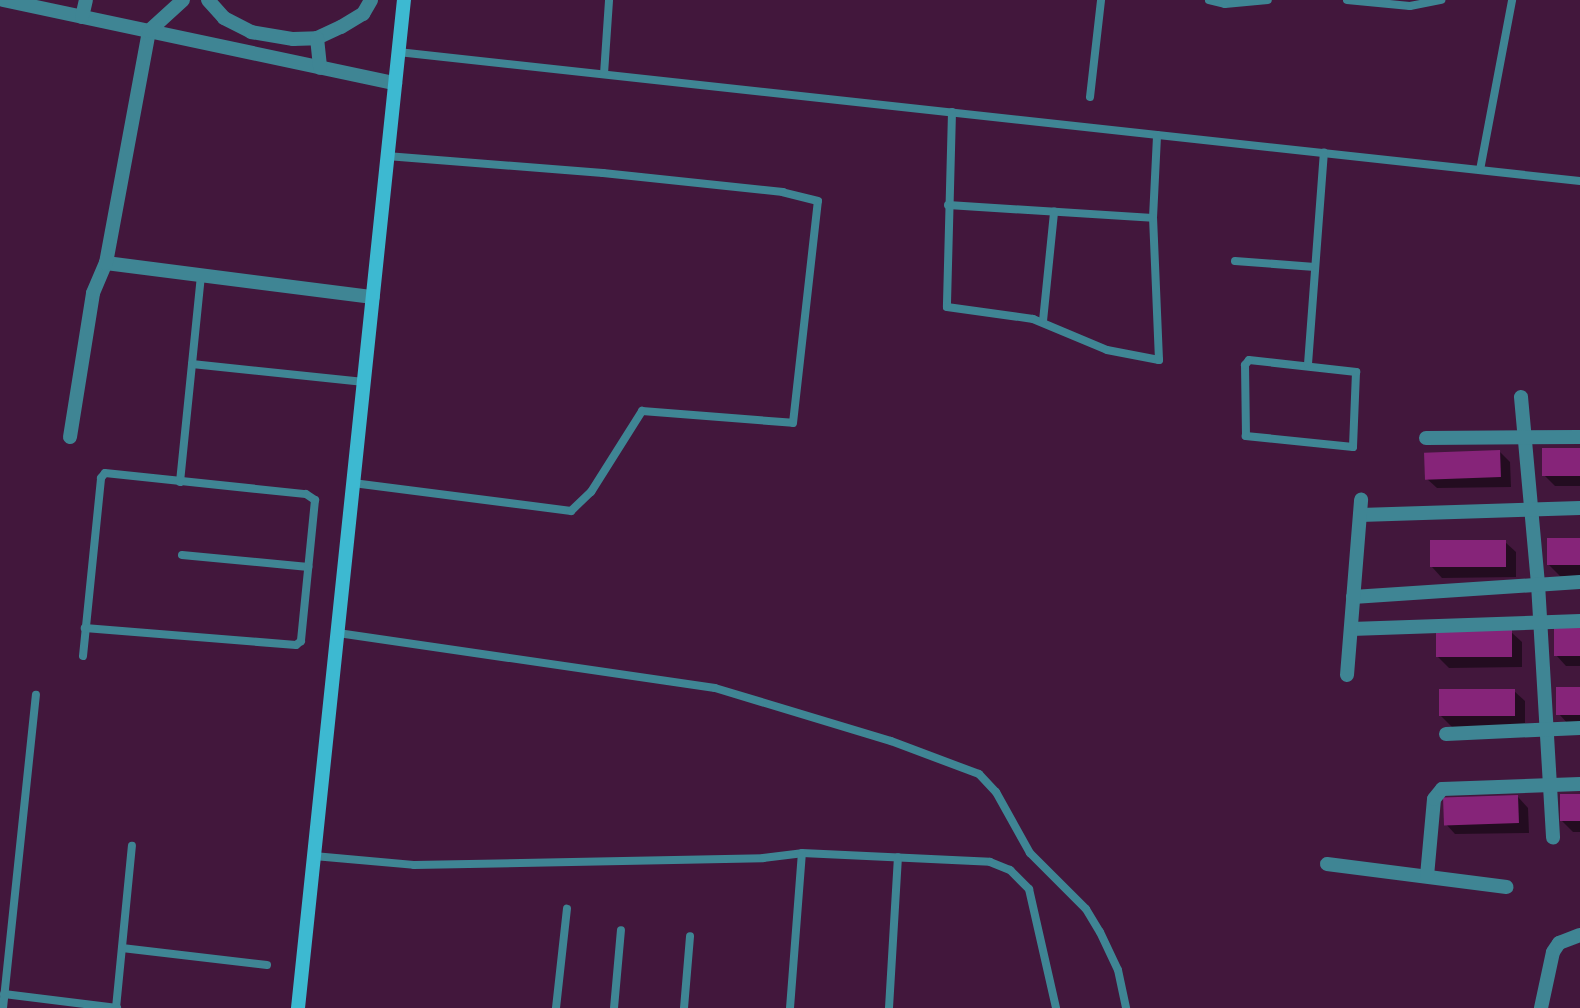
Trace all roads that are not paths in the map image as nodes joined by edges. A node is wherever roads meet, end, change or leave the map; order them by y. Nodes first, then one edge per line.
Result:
1 (3, 0) edge
2 (86, 0) edge
3 (183, 0) edge
4 (208, 0) edge
5 (371, 0) edge
6 (404, 0) edge
7 (609, 0) edge
8 (1101, 0) edge
9 (1209, 0) edge
10 (1268, 0) edge
11 (1347, 0) edge
12 (1441, 0) edge
13 (1512, 0) edge
14 (82, 17) junction
15 (149, 31) junction
16 (317, 38) junction
17 (398, 52) junction
18 (320, 68) junction
19 (604, 74) junction
20 (395, 83) junction
21 (1090, 97) dead end
22 (952, 112) junction
23 (1157, 135) junction
24 (1324, 153) junction
25 (387, 156) junction
26 (1480, 170) junction
27 (1580, 181) edge
28 (948, 205) junction
29 (1054, 212) junction
30 (1153, 218) junction
31 (1235, 261) dead end
32 (106, 263) junction
33 (1315, 267) junction
34 (201, 275) junction
35 (373, 297) junction
36 (1043, 321) junction
37 (192, 364) junction
38 (1308, 364) junction
39 (364, 382) junction
40 (1521, 397) dead end
41 (71, 437) dead end
42 (1580, 437) edge
43 (1426, 438) dead end
44 (1524, 438) junction
45 (180, 482) junction
46 (353, 483) junction
47 (1580, 508) edge
48 (1531, 509) junction
49 (182, 555) dead end
50 (308, 567) junction
51 (1580, 582) edge
52 (1538, 584) junction
53 (1353, 597) junction
54 (1580, 621) edge
55 (1539, 622) junction
56 (85, 628) junction
57 (1351, 629) junction
58 (338, 633) junction
59 (83, 656) dead end
60 (1347, 675) dead end
61 (36, 695) dead end
62 (1580, 728) edge
63 (1545, 729) junction
64 (1446, 734) dead end
65 (1580, 784) edge
66 (1549, 785) junction
67 (1553, 838) dead end
68 (132, 846) dead end
69 (802, 853) junction
70 (314, 856) junction
71 (898, 857) junction
72 (1327, 864) dead end
73 (1427, 876) junction
74 (1507, 887) dead end
75 (567, 909) dead end
76 (621, 930) dead end
77 (1580, 934) edge
78 (690, 936) dead end
79 (122, 948) junction
80 (267, 965) dead end
81 (4, 994) junction
82 (3, 1008) edge
83 (117, 1008) edge
84 (298, 1008) edge
85 (556, 1008) edge
86 (614, 1008) edge
87 (684, 1008) edge
88 (790, 1008) edge
89 (889, 1008) edge
90 (1056, 1008) edge
91 (1126, 1008) edge
92 (1541, 1008) edge

1 - 14 street
2 - 14 street
3 - 15 street
4 - 16 street
5 - 16 street
6 - 17 main road
7 - 19 lane
8 - 21 lane
9 - 10 lane
11 - 12 lane
13 - 26 lane
14 - 15 street
15 - 18 street
15 - 32 street
16 - 18 street
17 - 19 lane
17 - 20 main road
18 - 20 street
19 - 22 lane
20 - 25 main road
22 - 23 lane
22 - 28 lane
23 - 24 lane
23 - 30 lane
24 - 26 lane
24 - 33 lane
25 - 35 main road
25 - 46 lane
26 - 27 lane
28 - 29 lane
28 - 36 lane
29 - 30 lane
29 - 36 lane
30 - 36 lane
31 - 33 lane
32 - 34 street
32 - 41 street
33 - 38 lane
34 - 35 street
34 - 37 lane
35 - 39 main road
37 - 39 lane
37 - 45 lane
38 - 38 lane
39 - 46 main road
40 - 44 street
42 - 44 street
43 - 44 street
44 - 48 street
45 - 50 lane
45 - 56 lane
46 - 58 main road
47 - 48 street
48 - 52 street
48 - 53 street
49 - 50 lane
50 - 56 lane
51 - 52 street
52 - 53 street
52 - 55 street
53 - 57 street
54 - 55 street
55 - 57 street
55 - 63 street
56 - 59 lane
57 - 60 street
58 - 70 main road
58 - 91 lane
61 - 81 lane
62 - 63 street
63 - 64 street
63 - 66 street
65 - 66 street
66 - 67 street
66 - 73 street
68 - 79 lane
69 - 70 lane
69 - 71 lane
69 - 88 lane
70 - 84 main road
71 - 89 lane
71 - 90 lane
72 - 73 street
73 - 74 street
75 - 85 lane
76 - 86 lane
77 - 92 street
78 - 87 lane
79 - 80 lane
79 - 83 lane
81 - 82 lane
81 - 83 lane

